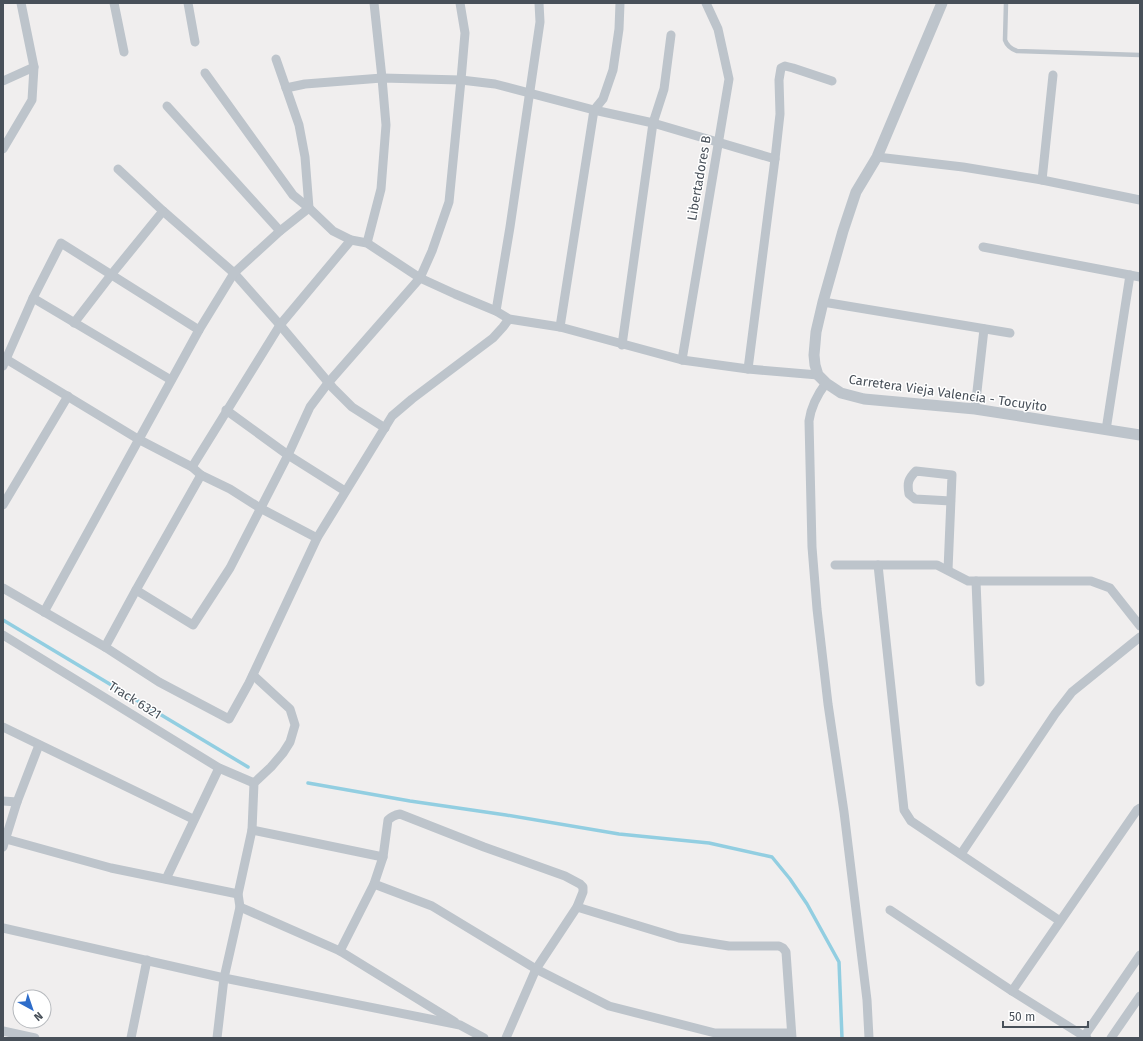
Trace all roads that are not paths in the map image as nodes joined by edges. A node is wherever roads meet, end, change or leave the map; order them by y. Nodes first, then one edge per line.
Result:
1 (21, 3) edge
2 (114, 3) edge
3 (188, 3) edge
4 (374, 3) edge
5 (460, 3) edge
6 (539, 3) edge
7 (620, 3) edge
8 (706, 3) edge
9 (942, 3) edge
10 (1006, 3) edge
11 (670, 35) dead end
12 (195, 42) dead end
13 (124, 52) dead end
14 (1140, 55) edge
15 (276, 59) dead end
16 (34, 67) junction
17 (205, 73) dead end
18 (1053, 75) dead end
19 (382, 78) junction
20 (461, 80) junction
21 (3, 81) edge
22 (832, 81) dead end
23 (286, 88) junction
24 (529, 93) junction
25 (167, 106) dead end
26 (594, 110) junction
27 (653, 123) junction
28 (718, 143) junction
29 (3, 149) edge
30 (877, 157) junction
31 (775, 159) junction
32 (118, 170) dead end
33 (1042, 180) junction
34 (1140, 200) edge
35 (309, 208) junction
36 (163, 211) junction
37 (280, 231) junction
38 (351, 240) junction
39 (367, 244) junction
40 (983, 247) dead end
41 (234, 273) junction
42 (111, 274) junction
43 (1130, 276) junction
44 (1140, 277) edge
45 (420, 278) junction
46 (33, 298) junction
47 (823, 302) junction
48 (496, 311) junction
49 (509, 319) junction
50 (74, 323) junction
51 (280, 325) junction
52 (560, 327) junction
53 (984, 328) junction
54 (199, 330) junction
55 (1010, 333) dead end
56 (622, 344) junction
57 (682, 360) junction
58 (5, 362) edge
59 (748, 369) junction
60 (822, 379) junction
61 (171, 380) junction
62 (328, 383) junction
63 (68, 396) junction
64 (975, 409) junction
65 (226, 410) junction
66 (385, 428) junction
67 (1106, 430) junction
68 (1140, 435) edge
69 (138, 439) junction
70 (288, 455) junction
71 (192, 467) junction
72 (201, 475) junction
73 (345, 491) junction
74 (951, 501) junction
75 (3, 505) edge
76 (260, 508) junction
77 (317, 538) junction
78 (835, 565) dead end
79 (878, 565) junction
80 (948, 570) junction
81 (976, 581) junction
82 (3, 588) edge
83 (136, 590) junction
84 (44, 612) junction
85 (1140, 626) edge
86 (3, 635) edge
87 (1140, 637) edge
88 (105, 648) junction
89 (253, 675) junction
90 (980, 682) dead end
91 (3, 727) edge
92 (40, 745) junction
93 (219, 768) junction
94 (254, 783) junction
95 (3, 801) edge
96 (17, 802) junction
97 (1140, 808) edge
98 (193, 819) junction
99 (252, 830) junction
100 (4, 843) edge
101 (962, 854) junction
102 (383, 857) junction
103 (166, 879) junction
104 (374, 884) junction
105 (238, 894) junction
106 (240, 907) junction
107 (577, 907) junction
108 (890, 910) dead end
109 (1060, 922) junction
110 (3, 928) edge
111 (340, 951) junction
112 (1140, 955) edge
113 (146, 960) junction
114 (536, 968) junction
115 (224, 978) junction
116 (1012, 991) junction
117 (1140, 996) edge
118 (460, 1025) junction
119 (3, 1030) edge
120 (715, 1035) edge
121 (792, 1036) edge
122 (1085, 1037) edge
123 (35, 1038) edge
124 (131, 1038) edge
125 (217, 1038) edge
126 (484, 1038) edge
127 (506, 1038) edge
128 (869, 1038) edge
129 (1111, 1038) edge

1 - 16 street
2 - 13 street
3 - 12 street
4 - 19 street
5 - 20 street
6 - 24 street
7 - 26 street
8 - 28 street, Libertadores B
9 - 30 street
10 - 14 lane
11 - 27 street
15 - 23 street
16 - 21 street
16 - 29 street
17 - 35 street
18 - 33 street
19 - 20 street
19 - 23 street
19 - 39 street
20 - 24 street
20 - 45 street
22 - 31 street
23 - 35 street
24 - 26 street
24 - 48 street
25 - 37 street
26 - 27 street
26 - 52 street
27 - 28 street
27 - 56 street
28 - 31 street
28 - 57 street, Libertadores B
30 - 33 street
30 - 47 street
31 - 59 street
32 - 36 street
33 - 34 street
35 - 37 street
35 - 38 street
36 - 41 street
36 - 42 street
37 - 41 street
38 - 39 street
38 - 51 street
39 - 45 street
40 - 43 street
41 - 51 street
41 - 54 street
42 - 46 street
42 - 50 street
42 - 54 street
43 - 44 street
43 - 67 street
45 - 48 street
45 - 62 street
46 - 50 street
46 - 58 street
47 - 53 street
47 - 60 street
48 - 49 street
49 - 52 street
49 - 66 street
50 - 61 street
51 - 62 street
51 - 65 street
52 - 56 street
53 - 55 street
53 - 64 street
54 - 61 street
56 - 57 street
57 - 59 street
58 - 63 street
59 - 60 street
60 - 64 street, Carretera Vieja Valencia - Tocuyito
60 - 128 street
61 - 69 street
62 - 66 street
62 - 70 street
63 - 69 street
63 - 75 street
64 - 67 street, Carretera Vieja Valencia - Tocuyito
65 - 70 street
65 - 71 street
66 - 73 street
67 - 68 street, Carretera Vieja Valencia - Tocuyito
69 - 71 street
69 - 84 street
70 - 73 street
70 - 76 street
71 - 72 street
72 - 76 street
72 - 83 street
73 - 77 street
74 - 74 street
74 - 80 street
76 - 77 street
76 - 83 street
77 - 89 street
78 - 79 street
79 - 80 street
79 - 101 street
80 - 81 street
81 - 85 street
81 - 90 street
82 - 84 street
83 - 88 street
84 - 88 street
86 - 93 street, Track 6321
87 - 101 street
88 - 89 street
89 - 94 street
91 - 92 street
92 - 96 street
92 - 98 street
93 - 94 street, Track 6321
93 - 98 street
94 - 99 street
95 - 96 street
96 - 100 street
97 - 109 street
98 - 103 street
99 - 102 street
99 - 105 street
100 - 103 street
101 - 109 street
102 - 104 street
102 - 107 street
103 - 105 street
104 - 111 street
104 - 114 street
105 - 106 street
106 - 111 street
106 - 115 street
107 - 114 street
107 - 121 street
108 - 116 street
109 - 116 street
110 - 113 street
111 - 118 street
112 - 122 street
113 - 115 street
113 - 124 street
114 - 120 street
114 - 127 street
115 - 118 street
115 - 125 street
116 - 122 street
117 - 129 street
118 - 126 street
119 - 123 street
120 - 121 street

